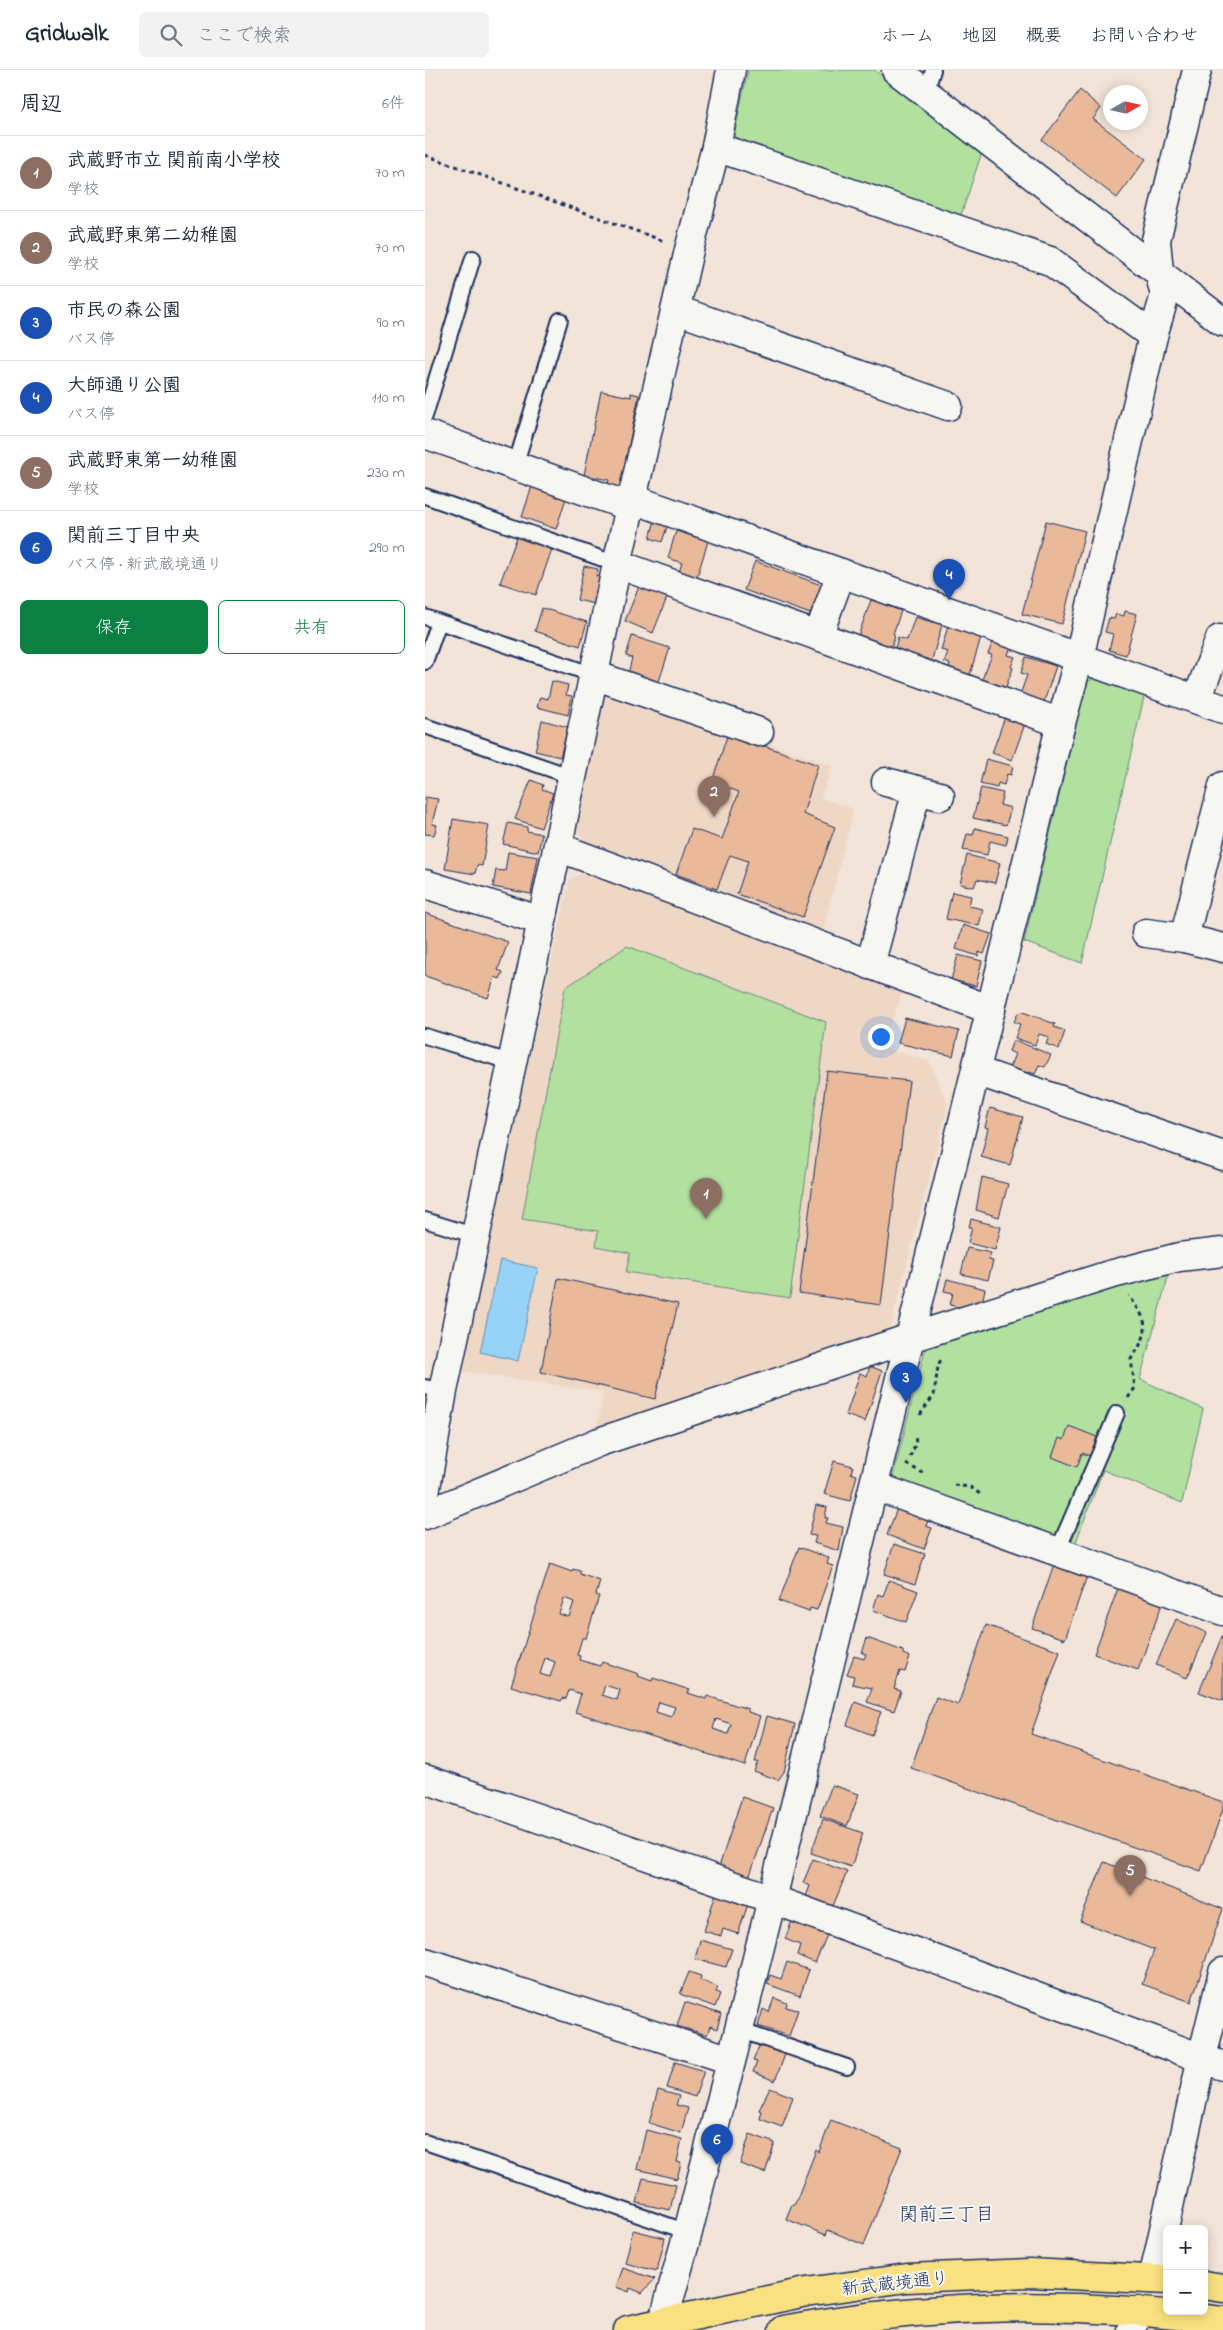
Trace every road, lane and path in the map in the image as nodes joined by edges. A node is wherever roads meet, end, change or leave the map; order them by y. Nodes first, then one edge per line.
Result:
1 (731, 70) edge
2 (896, 70) edge
3 (1197, 70) edge
4 (929, 81) edge
5 (716, 147) junction
6 (425, 155) edge
7 (689, 250) junction
8 (473, 258) dead end
9 (1159, 272) junction
10 (677, 310) junction
11 (560, 320) dead end
12 (1223, 322) edge
13 (1153, 336) junction
14 (948, 406) dead end
15 (425, 416) edge
16 (425, 434) edge
17 (515, 466) junction
18 (425, 496) edge
19 (632, 503) junction
20 (617, 564) junction
21 (841, 573) junction
22 (425, 617) edge
23 (439, 622) junction
24 (818, 636) junction
25 (1220, 639) dead end
26 (1079, 658) junction
27 (425, 662) edge
28 (594, 675) junction
29 (1197, 700) junction
30 (1223, 709) edge
31 (1061, 723) junction
32 (425, 726) edge
33 (759, 732) dead end
34 (573, 777) junction
35 (886, 782) dead end
36 (1223, 786) edge
37 (558, 847) junction
38 (425, 884) edge
39 (542, 921) junction
40 (1146, 933) dead end
41 (1184, 938) junction
42 (1223, 948) edge
43 (870, 965) junction
44 (991, 1010) junction
45 (425, 1036) edge
46 (513, 1063) junction
47 (976, 1071) junction
48 (1223, 1156) edge
49 (425, 1220) edge
50 (476, 1236) junction
51 (1223, 1252) edge
52 (1125, 1291) dead end
53 (909, 1338) junction
54 (945, 1353) dead end
55 (434, 1389) edge
56 (1117, 1413) joint
57 (918, 1418) dead end
58 (915, 1430) dead end
59 (901, 1466) dead end
60 (874, 1486) junction
61 (425, 1493) edge
62 (425, 1515) edge
63 (1057, 1552) junction
64 (1223, 1611) edge
65 (425, 1779) edge
66 (772, 1899) junction
67 (425, 1962) edge
68 (1223, 1972) edge
69 (739, 2030) junction
70 (731, 2060) junction
71 (1212, 2062) edge
72 (847, 2067) dead end
73 (425, 2142) edge
74 (688, 2232) junction
75 (1160, 2280) edge
76 (1208, 2286) edge
77 (1223, 2288) edge
78 (1134, 2321) edge
79 (1223, 2321) edge
80 (661, 2326) edge
81 (628, 2330) edge
82 (783, 2330) edge

1 - 5 street
2 - 4 street
3 - 9 street
4 - 9 street
5 - 7 street
5 - 13 street
6 - 7 path
7 - 10 street
8 - 15 lane
9 - 12 street
9 - 13 street
10 - 14 street
10 - 19 street
11 - 17 lane
13 - 26 street
16 - 17 street
17 - 19 street
18 - 20 lane
19 - 20 street
19 - 21 street
20 - 24 street
20 - 28 street
21 - 24 street
21 - 26 street
22 - 23 lane
23 - 27 lane
23 - 28 lane
24 - 31 street
25 - 29 street
26 - 29 street
26 - 31 street
28 - 33 street
28 - 34 street
29 - 30 street
31 - 44 street
32 - 34 lane
34 - 37 street
35 - 43 street
36 - 41 street
37 - 39 street
37 - 43 street
38 - 39 street
39 - 46 street
40 - 41 street
41 - 42 street
43 - 44 street
44 - 47 street
45 - 46 lane
46 - 50 street
47 - 48 street
47 - 53 street
49 - 50 lane
50 - 55 street
51 - 53 street
52 - 56 path
53 - 60 street
53 - 62 street
54 - 57 path
55 - 61 street
56 - 63 lane
58 - 59 path
60 - 63 street
60 - 66 street
63 - 64 street
65 - 66 street
66 - 69 street
66 - 71 street
67 - 70 street
68 - 71 street
69 - 70 street
69 - 72 lane
70 - 74 street
71 - 75 street
73 - 74 lane
74 - 80 street
75 - 80 main road, 新武蔵境通り
76 - 77 main road
78 - 79 main road, 新武蔵境通り
78 - 82 main road, 新武蔵境通り
80 - 81 main road, 新武蔵境通り

